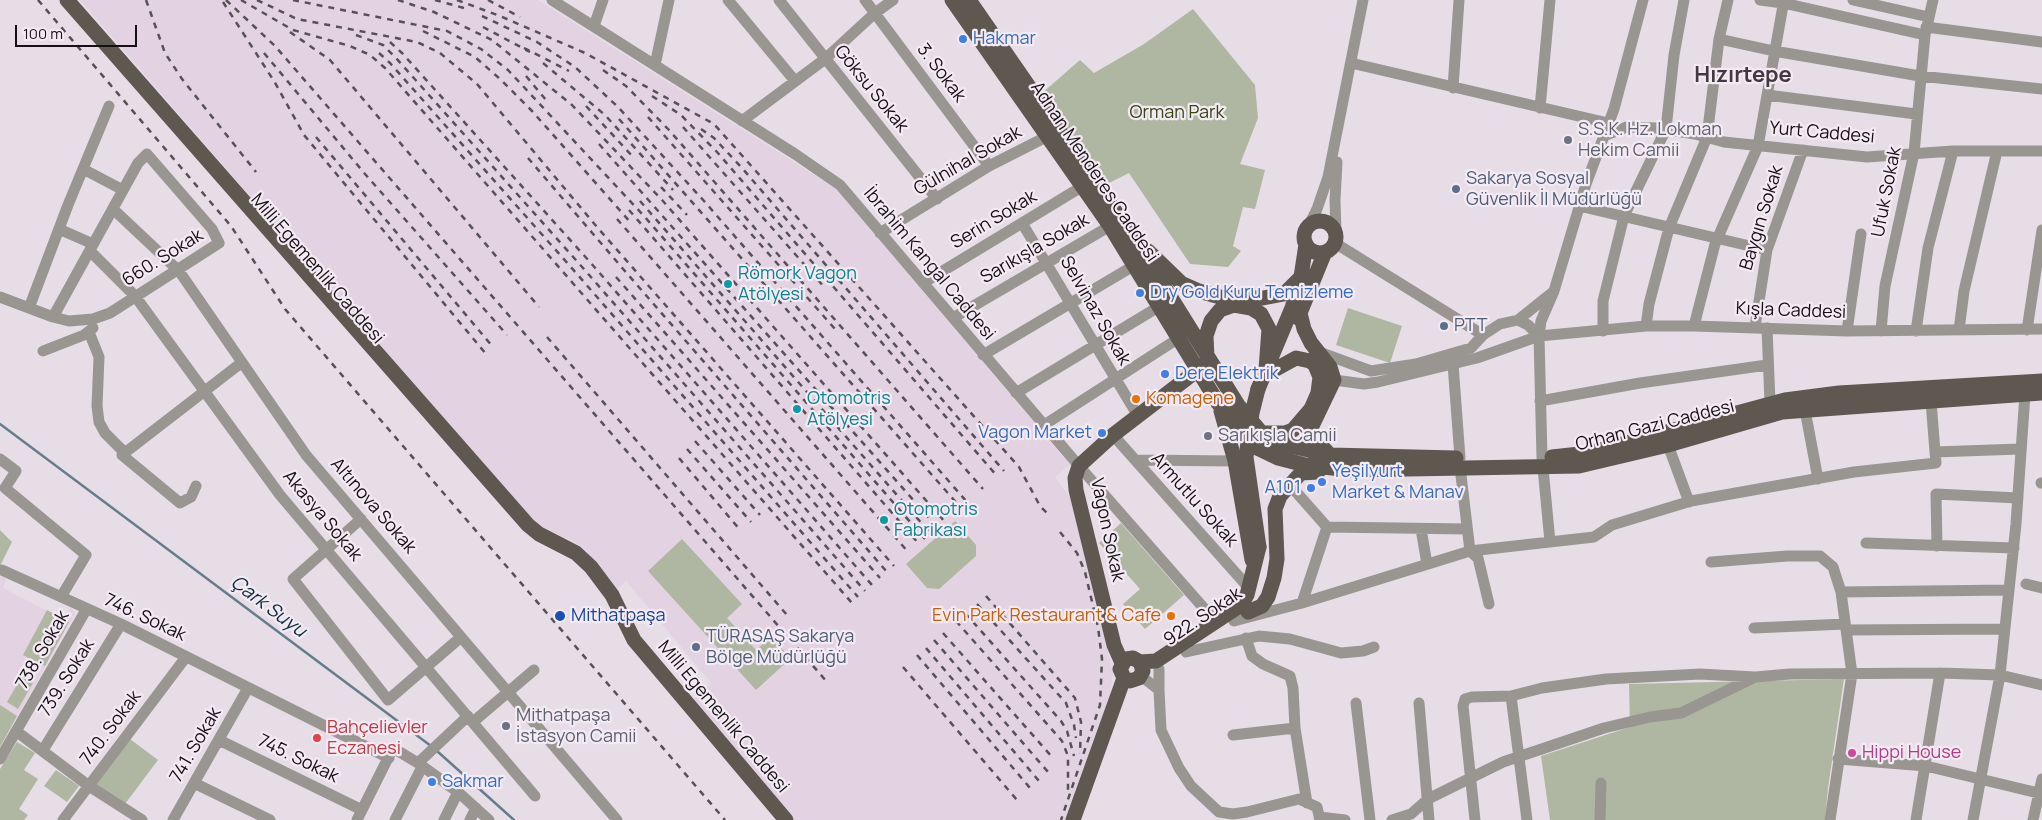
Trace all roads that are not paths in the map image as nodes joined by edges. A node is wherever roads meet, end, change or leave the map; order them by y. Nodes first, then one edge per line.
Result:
1 (58, 0) edge
2 (67, 0) edge
3 (554, 0) edge
4 (603, 0) edge
5 (669, 0) edge
6 (728, 0) edge
7 (779, 0) edge
8 (865, 0) edge
9 (893, 0) edge
10 (952, 0) edge
11 (969, 0) edge
12 (1364, 0) edge
13 (1458, 0) edge
14 (1550, 0) edge
15 (1643, 0) edge
16 (1684, 0) edge
17 (1728, 0) edge
18 (1760, 0) edge
19 (1853, 0) edge
20 (1933, 0) edge
21 (1784, 2) edge
22 (874, 13) junction
23 (594, 26) junction
24 (1927, 26) junction
25 (1719, 39) junction
26 (2042, 42) edge
27 (1774, 51) junction
28 (825, 59) junction
29 (1351, 63) junction
30 (656, 66) junction
31 (1920, 76) junction
32 (794, 81) junction
33 (1453, 88) junction
34 (2042, 89) edge
35 (1767, 95) junction
36 (109, 106) dead end
37 (1540, 108) junction
38 (1916, 114) junction
39 (1341, 115) junction
40 (742, 120) junction
41 (1608, 123) junction
42 (1666, 130) junction
43 (1048, 136) junction
44 (1603, 136) junction
45 (1707, 137) junction
46 (1758, 146) junction
47 (1803, 150) junction
48 (2042, 150) edge
49 (1953, 151) junction
50 (1997, 151) junction
51 (1914, 153) junction
52 (989, 166) junction
53 (83, 169) junction
54 (1083, 186) junction
55 (124, 190) junction
56 (937, 198) junction
57 (1579, 206) junction
58 (113, 209) junction
59 (1624, 216) junction
60 (1022, 223) junction
61 (1110, 226) junction
62 (1670, 228) junction
63 (59, 229) junction
64 (2042, 230) edge
65 (880, 233) junction
66 (1861, 234) dead end
67 (1306, 236) junction
68 (1133, 237) junction
69 (1718, 238) junction
70 (1332, 243) junction
71 (92, 248) junction
72 (1767, 250) junction
73 (1046, 262) junction
74 (1136, 265) junction
75 (179, 271) junction
76 (1301, 278) junction
77 (922, 283) junction
78 (1554, 291) junction
79 (135, 296) junction
80 (0, 297) edge
81 (1069, 303) junction
82 (1160, 306) junction
83 (29, 308) junction
84 (110, 314) junction
85 (1300, 314) junction
86 (53, 317) junction
87 (953, 318) junction
88 (1518, 320) junction
89 (1646, 326) junction
90 (1694, 326) junction
91 (1754, 328) junction
92 (1767, 328) junction
93 (2042, 329) edge
94 (1881, 330) junction
95 (1959, 330) junction
96 (2027, 330) junction
97 (1603, 331) junction
98 (1847, 331) junction
99 (1916, 331) junction
100 (89, 332) junction
101 (1483, 335) junction
102 (1539, 336) junction
103 (1179, 338) junction
104 (1096, 344) junction
105 (43, 351) dead end
106 (1319, 352) junction
107 (1495, 352) junction
108 (983, 355) junction
109 (241, 363) junction
110 (1203, 364) junction
111 (1452, 364) junction
112 (1767, 365) junction
113 (1271, 369) junction
114 (1114, 379) junction
115 (1334, 380) junction
116 (2042, 381) edge
117 (2023, 388) junction
118 (204, 389) junction
119 (1016, 393) junction
120 (2042, 393) edge
121 (1540, 400) junction
122 (1931, 401) junction
123 (1218, 403) junction
124 (1770, 403) junction
125 (1804, 410) junction
126 (1138, 416) junction
127 (1044, 425) junction
128 (1261, 432) junction
129 (1113, 435) junction
130 (1668, 445) junction
131 (2020, 449) junction
132 (1935, 452) junction
133 (125, 453) junction
134 (1330, 455) junction
135 (0, 460) edge
136 (1136, 460) junction
137 (1235, 461) junction
138 (1460, 462) junction
139 (1542, 463) junction
140 (1079, 466) junction
141 (1351, 470) junction
142 (1818, 478) junction
143 (1288, 484) junction
144 (196, 486) dead end
145 (2018, 498) junction
146 (1689, 502) junction
147 (361, 519) junction
148 (1327, 527) junction
149 (1421, 529) junction
150 (1467, 529) junction
151 (1550, 542) junction
152 (1866, 543) dead end
153 (1263, 545) junction
154 (560, 546) junction
155 (1937, 546) junction
156 (2014, 548) junction
157 (326, 549) junction
158 (1470, 550) junction
159 (1711, 562) dead end
160 (1427, 564) junction
161 (2, 570) dead end
162 (1253, 572) junction
163 (2026, 584) dead end
164 (1249, 588) junction
165 (2042, 588) edge
166 (2009, 590) junction
167 (1841, 592) junction
168 (61, 597) junction
169 (1302, 603) junction
170 (1489, 604) dead end
171 (86, 610) junction
172 (1248, 612) junction
173 (1216, 622) junction
174 (1234, 622) junction
175 (120, 624) junction
176 (1845, 627) junction
177 (1754, 628) dead end
178 (2005, 629) junction
179 (461, 637) junction
180 (1246, 638) junction
181 (1374, 647) dead end
182 (1186, 652) junction
183 (186, 657) junction
184 (427, 668) junction
185 (1159, 669) junction
186 (534, 670) dead end
187 (1134, 672) junction
188 (1940, 673) junction
189 (1852, 674) junction
190 (2000, 675) junction
191 (1755, 677) junction
192 (2042, 685) edge
193 (248, 688) junction
194 (1159, 690) junction
195 (509, 693) junction
196 (1511, 696) junction
197 (1356, 703) dead end
198 (1419, 703) dead end
199 (471, 719) junction
200 (1295, 728) junction
201 (16, 731) junction
202 (1233, 735) dead end
203 (219, 740) junction
204 (43, 750) junction
205 (391, 753) junction
206 (1519, 756) junction
207 (0, 759) edge
208 (1838, 759) junction
209 (421, 763) junction
210 (1926, 766) junction
211 (1470, 779) junction
212 (1981, 779) junction
213 (2042, 779) edge
214 (194, 783) junction
215 (1601, 783) dead end
216 (89, 786) junction
217 (458, 792) junction
218 (2041, 793) edge
219 (535, 796) dead end
220 (1428, 799) junction
221 (1307, 803) junction
222 (476, 808) junction
223 (360, 815) edge
224 (1320, 818) edge
225 (63, 820) edge
226 (142, 820) edge
227 (173, 820) edge
228 (270, 820) edge
229 (395, 820) edge
230 (444, 820) edge
231 (470, 820) edge
232 (490, 820) edge
233 (617, 820) edge
234 (786, 820) edge
235 (1073, 820) edge
236 (1083, 820) edge
237 (1345, 820) edge
238 (1370, 820) edge
239 (1392, 820) edge
240 (1429, 820) edge
241 (1475, 820) edge
242 (1527, 820) edge
243 (1600, 820) edge
244 (1830, 820) edge
245 (1916, 820) edge
246 (1973, 820) edge
247 (2033, 820) edge

1 - 154 main road, Milli Egemenlik Caddesi
2 - 154 main road, Milli Egemenlik Caddesi
3 - 23 street, İbrahim Kangal Caddesi
4 - 23 street
5 - 30 street
6 - 32 street
7 - 28 street, Göksu Sokak
8 - 22 street, 3. Sokak
9 - 22 street
10 - 43 main road, Adnan Menderes Caddesi
11 - 68 main road, Adnan Menderes Caddesi
12 - 29 street
13 - 33 street
14 - 37 street
15 - 41 street
16 - 42 street
17 - 25 street
18 - 21 street
19 - 24 street
20 - 24 street, Ufuk Sokak
21 - 24 street
21 - 27 street
22 - 28 street
22 - 52 street, 3. Sokak
23 - 30 street, İbrahim Kangal Caddesi
24 - 26 street
24 - 31 street, Ufuk Sokak
25 - 27 street
25 - 45 street
27 - 31 street
27 - 35 street
28 - 32 street
28 - 56 street, Göksu Sokak
29 - 33 street
29 - 39 street
30 - 40 street, İbrahim Kangal Caddesi
31 - 34 street
31 - 38 street, Ufuk Sokak
32 - 40 street
33 - 37 street
35 - 38 street
35 - 46 street
36 - 53 street
37 - 41 street
38 - 51 street, Ufuk Sokak
39 - 67 street
39 - 70 street
40 - 65 street, İbrahim Kangal Caddesi
41 - 44 street
42 - 44 street, Yurt Caddesi
42 - 45 street, Yurt Caddesi
42 - 59 street
43 - 52 street, Gülnihal Sokak
43 - 54 main road, Adnan Menderes Caddesi
44 - 57 street
45 - 46 street, Yurt Caddesi
45 - 62 street
46 - 47 street, Yurt Caddesi
46 - 69 street
47 - 51 street, Yurt Caddesi
47 - 72 street, Baygın Sokak
48 - 50 street, Yurt Caddesi
49 - 50 street, Yurt Caddesi
49 - 51 street, Yurt Caddesi
49 - 99 street
50 - 95 street
51 - 94 street, Ufuk Sokak
52 - 56 street, Gülnihal Sokak
53 - 55 street
53 - 63 street
54 - 60 street, Serin Sokak
54 - 61 main road, Adnan Menderes Caddesi
55 - 58 street, 660. Sokak
55 - 75 street, 660. Sokak
56 - 65 street, Gülnihal Sokak
57 - 59 street
57 - 78 street
58 - 71 street, 660. Sokak
58 - 75 street, Altınova Sokak
59 - 62 street
59 - 97 street
60 - 73 street, Selvinaz Sokak
60 - 77 street, Serin Sokak
61 - 73 street, Sarıkışla Sokak
61 - 74 main road, Adnan Menderes Caddesi
62 - 69 street
62 - 89 street
63 - 71 street
63 - 83 street
64 - 96 street
65 - 77 street, İbrahim Kangal Caddesi
66 - 98 street, Ufuk Sokak
67 - 70 main road
67 - 70 main road
67 - 76 main road
68 - 76 main road
68 - 110 main road, Adnan Menderes Caddesi
69 - 72 street
69 - 90 street
70 - 85 main road
70 - 101 street
71 - 79 street, Akasya Sokak
71 - 86 street, 660. Sokak
72 - 91 street, Baygın Sokak
73 - 81 street, Selvinaz Sokak
73 - 87 street, Sarıkışla Sokak
74 - 81 street
74 - 82 main road, Adnan Menderes Caddesi
75 - 79 street, 660. Sokak
75 - 109 street, Altınova Sokak
76 - 113 main road
77 - 87 street, İbrahim Kangal Caddesi
78 - 88 street
78 - 102 street
79 - 84 street, 660. Sokak
79 - 118 street, Akasya Sokak
80 - 83 street
81 - 104 street, Selvinaz Sokak
81 - 108 street
82 - 103 main road, Adnan Menderes Caddesi
82 - 104 street
83 - 86 street
84 - 86 street, 660. Sokak
84 - 100 street
85 - 106 main road
85 - 113 main road
87 - 108 street, İbrahim Kangal Caddesi
88 - 101 street
88 - 102 street
89 - 90 street, Kışla Caddesi
89 - 97 street, Kışla Caddesi
90 - 91 street, Kışla Caddesi
91 - 92 street, Kışla Caddesi
92 - 98 street, Kışla Caddesi
92 - 112 street
93 - 96 street, Kışla Caddesi
94 - 98 street, Kışla Caddesi
94 - 99 street, Kışla Caddesi
95 - 96 street, Kışla Caddesi
95 - 99 street, Kışla Caddesi
97 - 102 street, Kışla Caddesi
100 - 105 street
100 - 133 street
101 - 106 street
101 - 107 street
102 - 107 street, Kışla Caddesi
102 - 121 street
103 - 110 main road, Adnan Menderes Caddesi
103 - 114 street
104 - 114 street, Selvinaz Sokak
104 - 119 street
106 - 115 main road
107 - 111 street, Kışla Caddesi
108 - 119 street, İbrahim Kangal Caddesi
109 - 118 street
109 - 147 street, Altınova Sokak
110 - 113 main road
110 - 123 main road, Orhan Gazi Caddesi
110 - 126 main road, Vagon Sokak
110 - 128 main road, Orhan Gazi Caddesi
111 - 115 street, Kışla Caddesi
111 - 138 street
112 - 121 street
112 - 124 street
113 - 128 main road
113 - 153 main road
114 - 126 street, Selvinaz Sokak
114 - 127 street
115 - 134 main road
116 - 117 main road, Orhan Gazi Caddesi
117 - 120 main road, Orhan Gazi Caddesi
117 - 122 main road, Orhan Gazi Caddesi
117 - 124 main road, Orhan Gazi Caddesi
117 - 131 street
118 - 133 street
118 - 157 street, Akasya Sokak
119 - 127 street, İbrahim Kangal Caddesi
121 - 139 street
122 - 125 main road, Orhan Gazi Caddesi
122 - 132 street
123 - 137 main road
123 - 141 main road, Orhan Gazi Caddesi
124 - 139 main road, Orhan Gazi Caddesi
125 - 130 main road, Orhan Gazi Caddesi
125 - 142 street
126 - 129 main road, Vagon Sokak
127 - 140 street, İbrahim Kangal Caddesi
128 - 134 main road, Orhan Gazi Caddesi
129 - 136 street, Armutlu Sokak
129 - 140 main road, Vagon Sokak
130 - 139 main road, Orhan Gazi Caddesi
130 - 146 street
131 - 132 street
131 - 145 street
132 - 142 street
133 - 144 street
134 - 138 main road, Orhan Gazi Caddesi
135 - 168 street
136 - 137 street
136 - 164 street, Armutlu Sokak
137 - 162 main road
138 - 139 main road, Orhan Gazi Caddesi
138 - 141 main road, Orhan Gazi Caddesi
138 - 150 street
139 - 151 street
140 - 173 street, İbrahim Kangal Caddesi
140 - 187 main road, Vagon Sokak
141 - 143 main road
142 - 146 street
143 - 148 street
143 - 172 main road
145 - 155 street
145 - 156 street
146 - 151 street
147 - 157 street
147 - 179 street, Altınova Sokak
148 - 149 street
148 - 169 street
149 - 150 street
149 - 160 street
150 - 158 street
151 - 158 street
152 - 155 street
153 - 162 main road
153 - 172 main road, 922. Sokak
154 - 234 main road, Milli Egemenlik Caddesi
155 - 156 street
156 - 166 street
157 - 184 street, Akasya Sokak
157 - 184 street
158 - 160 street
158 - 170 street
159 - 167 street
160 - 169 street
161 - 168 street, 746. Sokak
162 - 164 main road
163 - 165 street
164 - 173 main road
166 - 167 street
166 - 178 street
167 - 176 street
168 - 171 street, 746. Sokak
169 - 174 street
171 - 175 street, 746. Sokak
171 - 201 street, 738. Sokak
172 - 174 main road, 922. Sokak
173 - 187 main road
174 - 182 main road, 922. Sokak
175 - 183 street, 746. Sokak
175 - 204 street, 739. Sokak
176 - 177 street
176 - 178 street
176 - 189 street
178 - 190 street
179 - 184 street
179 - 195 street, Altınova Sokak
180 - 181 street
180 - 182 street
180 - 200 street
182 - 185 main road, 922. Sokak
183 - 193 street, 746. Sokak
183 - 216 street, 740. Sokak
184 - 199 street, Akasya Sokak
185 - 187 main road, 922. Sokak
185 - 194 street
186 - 195 street
187 - 194 street
187 - 235 main road
187 - 236 main road
188 - 189 street
188 - 190 street
188 - 210 street
189 - 191 street
189 - 208 street
190 - 192 street
190 - 212 street
191 - 196 street
191 - 206 street
193 - 203 street, 741. Sokak
193 - 205 street, 746. Sokak
194 - 221 street
195 - 199 street
195 - 233 street, Altınova Sokak
196 - 206 street
196 - 211 street
197 - 238 street
198 - 220 street
199 - 209 street
199 - 219 street, Akasya Sokak
200 - 202 street
200 - 221 street
201 - 204 street
201 - 207 street, 738. Sokak
203 - 214 street, 741. Sokak
203 - 223 street, 745. Sokak
204 - 216 street
205 - 209 street, 746. Sokak
205 - 223 street
206 - 211 street
206 - 242 street
208 - 210 street
208 - 244 street
209 - 217 street, 746. Sokak
209 - 229 street
210 - 212 street
210 - 245 street
211 - 220 street
211 - 241 street
212 - 218 street
212 - 246 street
213 - 218 street
214 - 227 street, 741. Sokak
214 - 228 street
215 - 243 street
216 - 225 street, 740. Sokak
216 - 226 street
217 - 222 street, 746. Sokak
217 - 230 street
218 - 247 street
220 - 239 street
220 - 240 street
221 - 224 street
222 - 231 street
222 - 232 street, 746. Sokak
224 - 237 street

